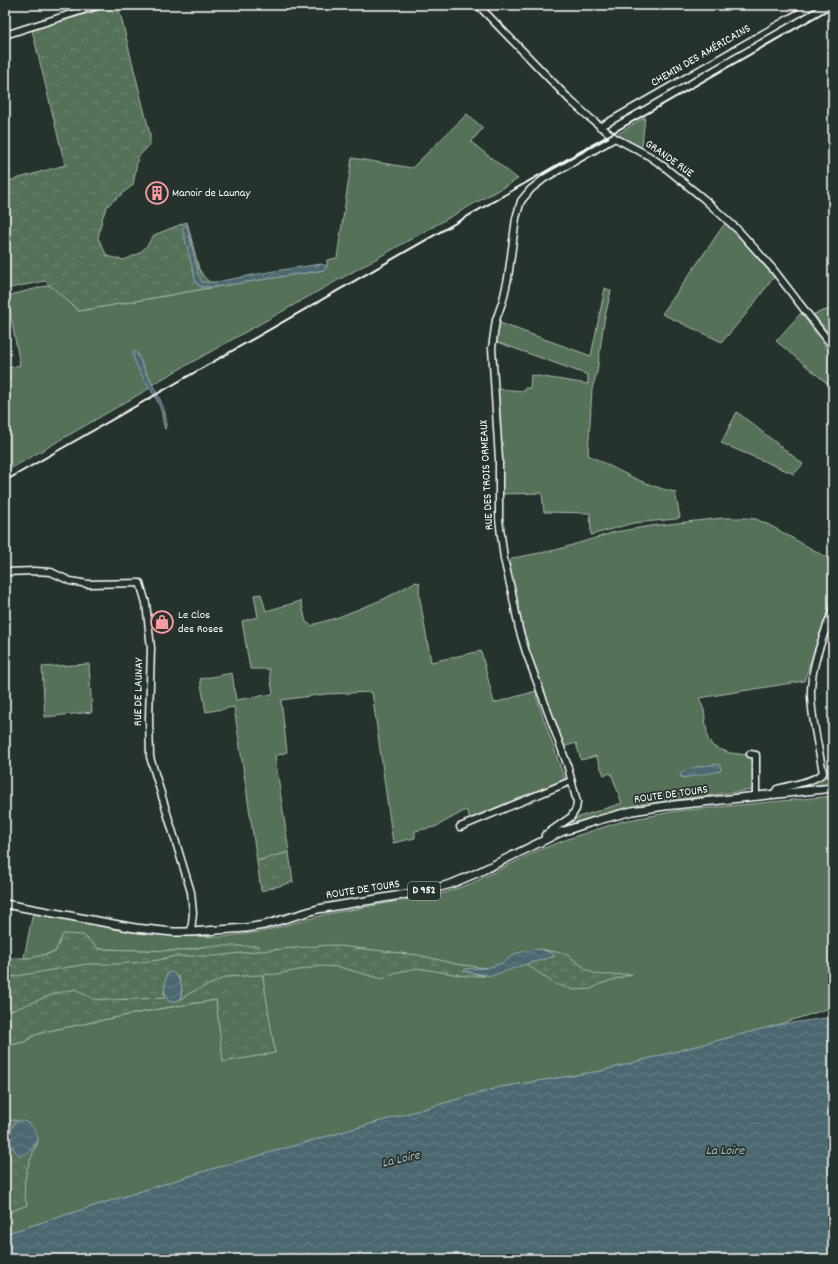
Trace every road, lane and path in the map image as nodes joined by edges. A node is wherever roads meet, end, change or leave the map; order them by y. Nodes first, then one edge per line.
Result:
1 (99, 5) edge
2 (478, 5) edge
3 (813, 5) edge
4 (5, 35) edge
5 (600, 127) junction
6 (615, 138) junction
7 (833, 347) edge
8 (5, 572) edge
9 (833, 609) edge
10 (750, 754) dead end
11 (571, 781) junction
12 (833, 788) edge
13 (774, 794) junction
14 (756, 795) junction
15 (460, 827) dead end
16 (544, 839) junction
17 (5, 904) edge
18 (192, 932) junction

1 - 4 street
2 - 5 street, GRANDE RUE
3 - 5 street, CHEMIN DES AMÉRICAINS
5 - 6 street, GRANDE RUE
6 - 7 street, GRANDE RUE
6 - 11 street, RUE DES TROIS ORMEAUX
8 - 18 street, RUE DE LAUNAY
9 - 13 street
10 - 14 street
11 - 15 street
11 - 16 street, RUE DES TROIS ORMEAUX
12 - 13 main road, ROUTE DE TOURS / D 952
13 - 14 main road, ROUTE DE TOURS / D 952
14 - 16 main road, ROUTE DE TOURS / D 952
16 - 18 main road, ROUTE DE TOURS / D 952
17 - 18 main road, ROUTE DE TOURS / D 952

